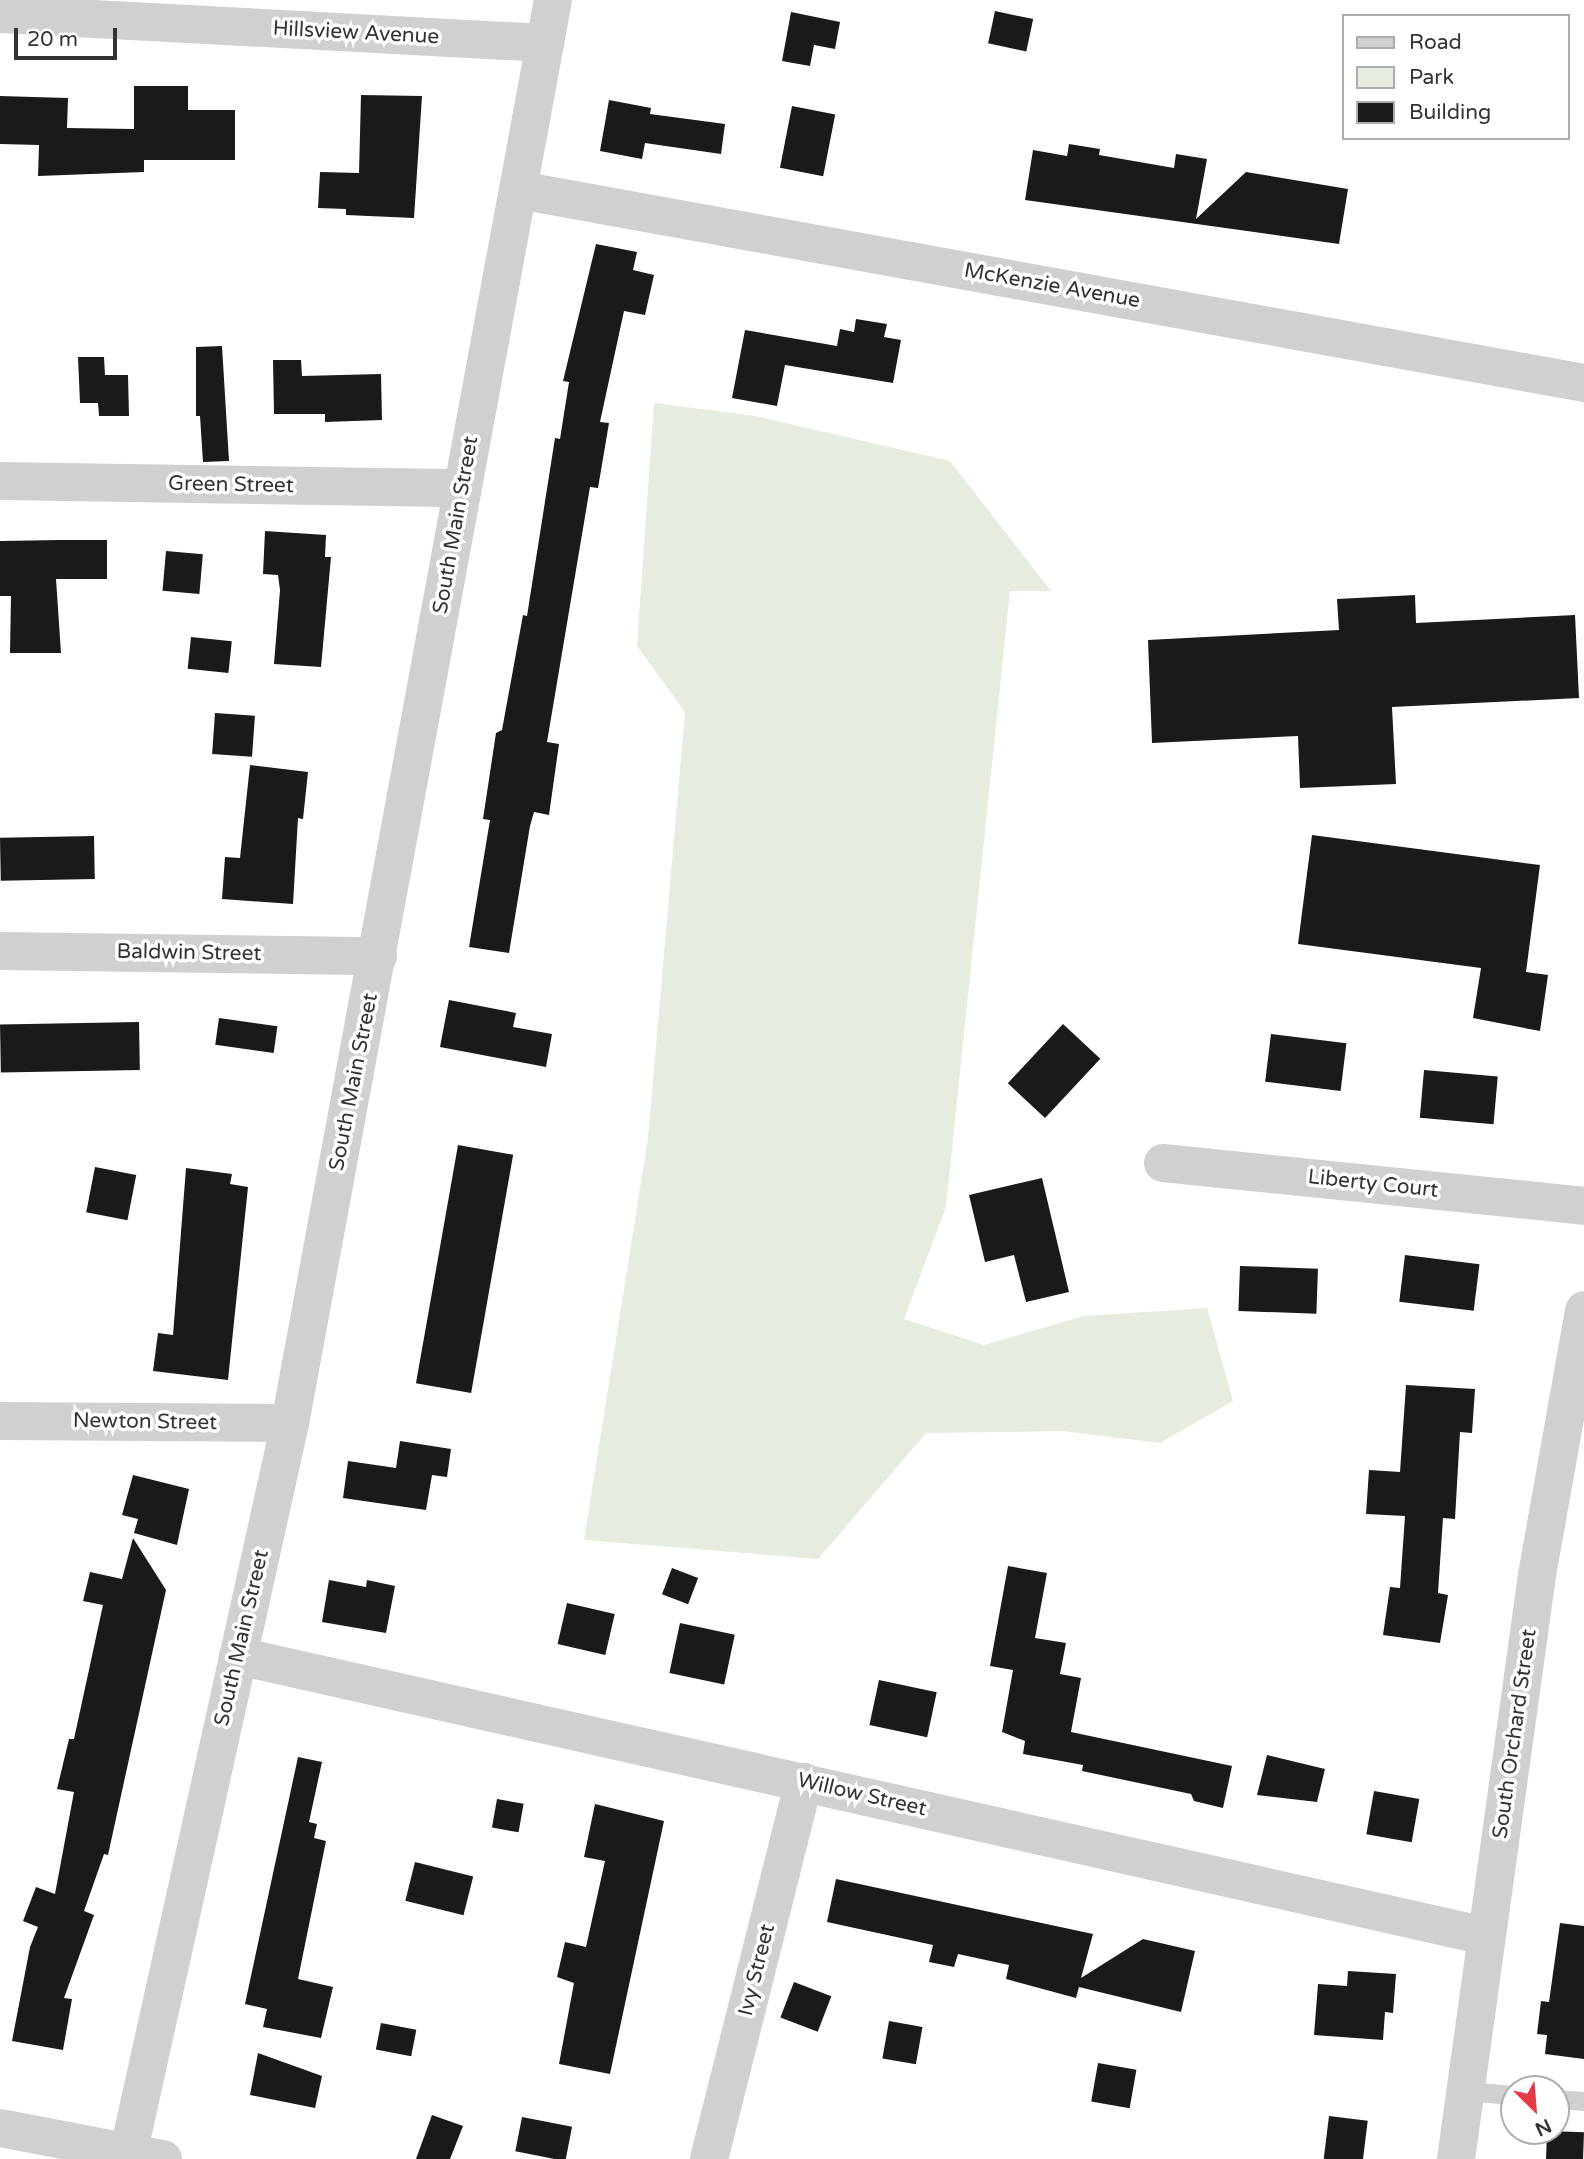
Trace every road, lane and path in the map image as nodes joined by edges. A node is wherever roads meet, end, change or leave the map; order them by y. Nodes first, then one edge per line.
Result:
1 (553, 0) edge
2 (0, 14) edge
3 (545, 43) junction
4 (519, 190) junction
5 (1584, 383) edge
6 (0, 481) edge
7 (463, 488) junction
8 (0, 951) edge
9 (378, 956) junction
10 (1163, 1163) dead end
11 (1584, 1206) edge
12 (1584, 1310) edge
13 (0, 1421) edge
14 (290, 1423) junction
15 (238, 1656) junction
16 (804, 1782) junction
17 (1486, 1936) junction
18 (1465, 2091) junction
19 (1500, 2094) edge
20 (0, 2129) edge
21 (139, 2157) edge
22 (709, 2159) edge
23 (1456, 2159) edge

1 - 3 street, South Main Street
2 - 3 street, Hillsview Avenue
3 - 4 street, South Main Street
4 - 5 street, McKenzie Avenue
4 - 7 street, South Main Street
6 - 7 street, Green Street
7 - 9 street, South Main Street
8 - 9 street, Baldwin Street
9 - 14 street, South Main Street
10 - 11 street, Liberty Court
12 - 17 street, South Orchard Street
13 - 14 street, Newton Street
14 - 15 street, South Main Street
15 - 16 street, Willow Street
15 - 21 street, South Main Street
16 - 17 street, Willow Street
16 - 22 street, Ivy Street
17 - 18 street, South Orchard Street
18 - 19 lane
18 - 23 street, South Orchard Street
20 - 21 street

